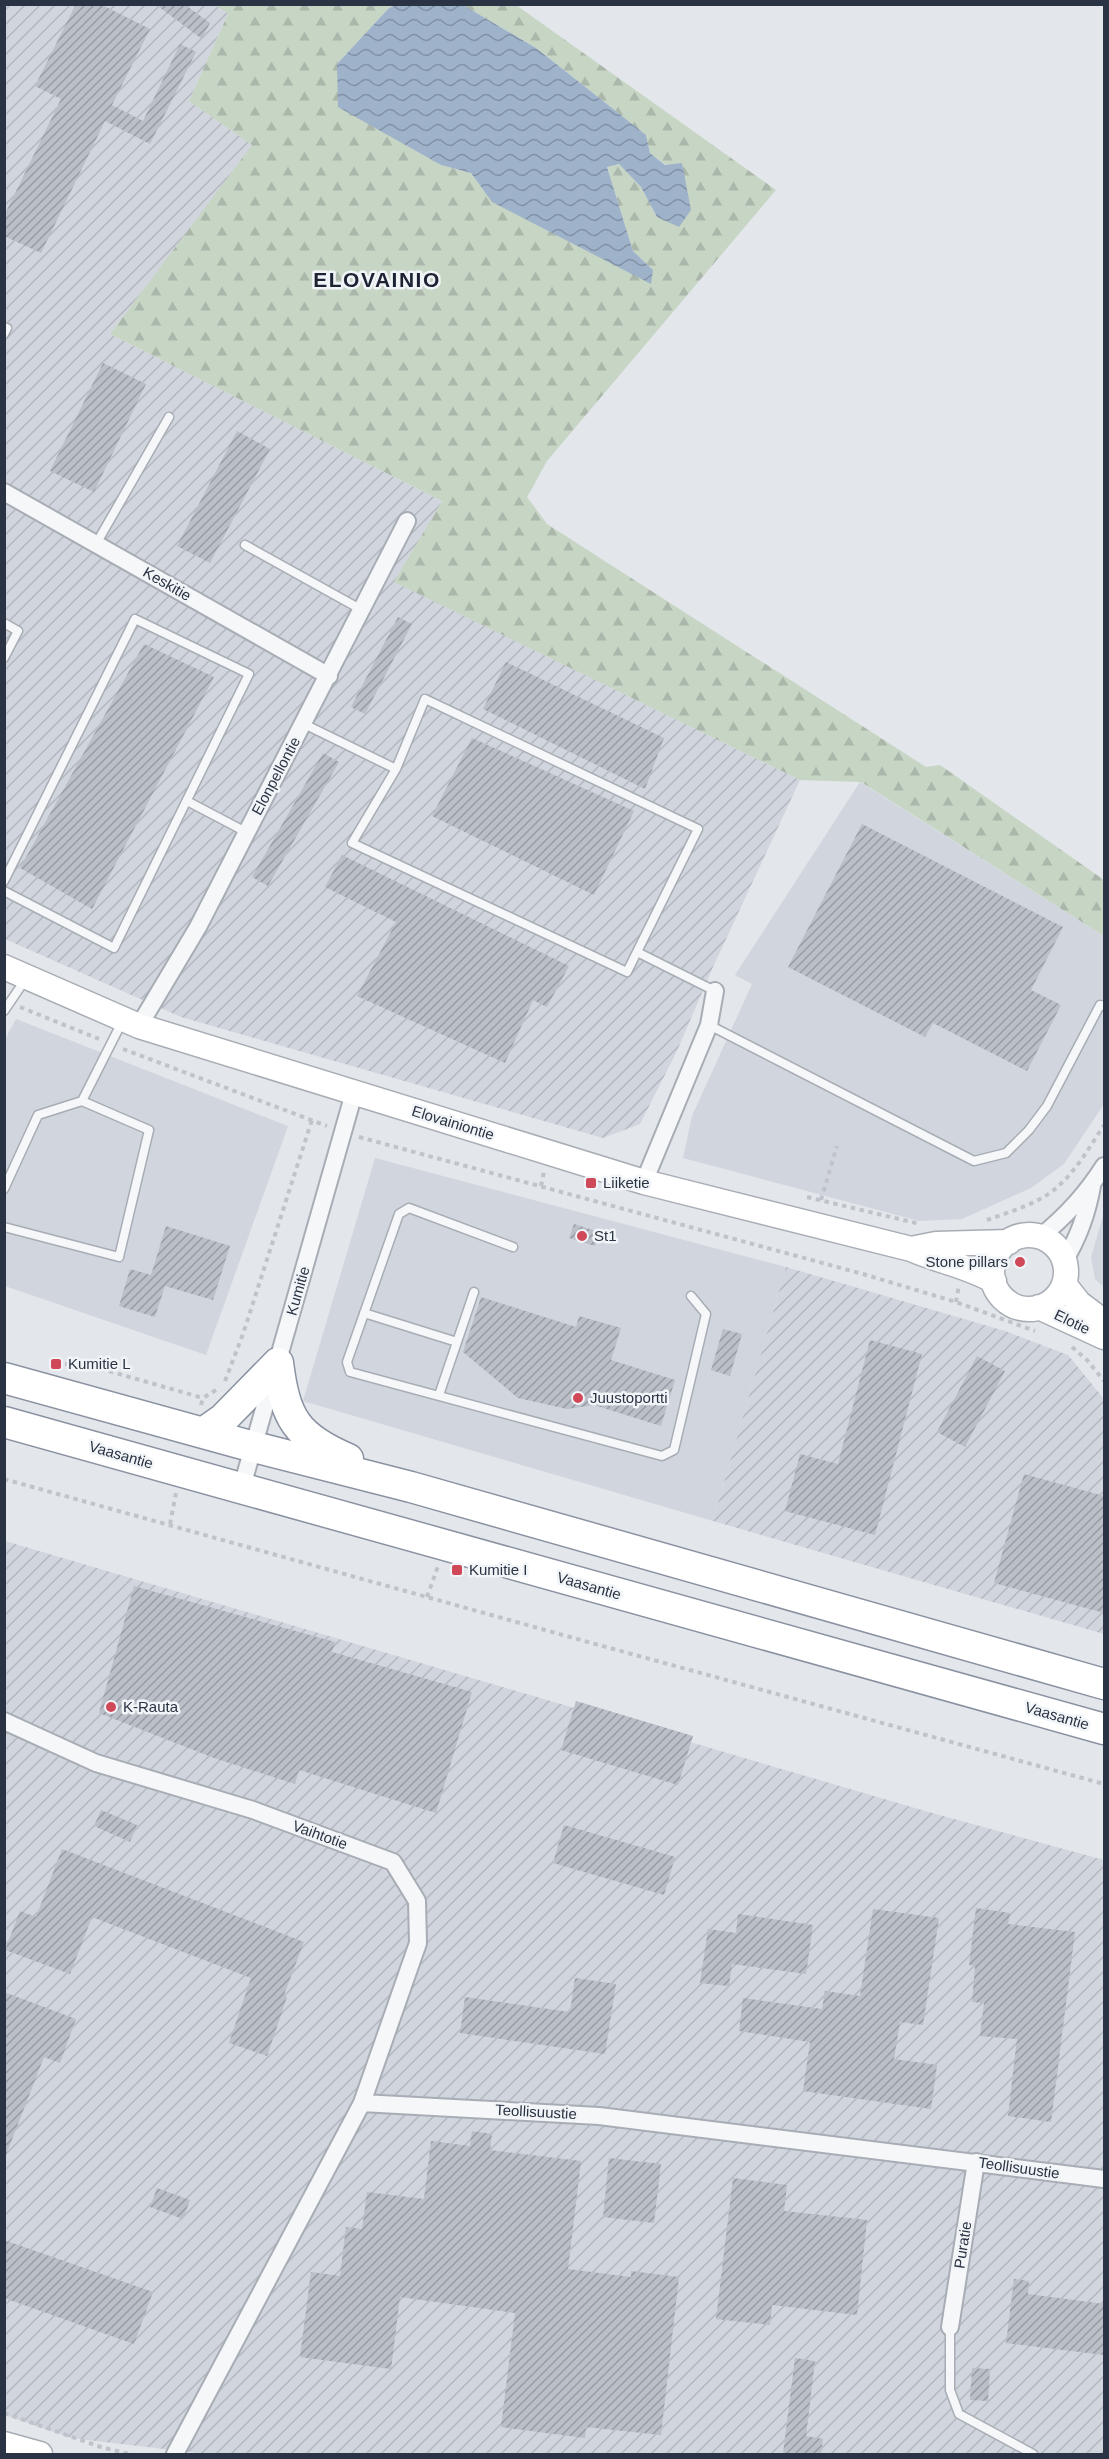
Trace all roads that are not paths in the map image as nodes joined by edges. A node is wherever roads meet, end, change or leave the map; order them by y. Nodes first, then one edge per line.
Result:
1 (169, 417) dead end
2 (4, 492) edge
3 (407, 521) dead end
4 (96, 544) junction
5 (245, 545) dead end
6 (362, 610) junction
7 (4, 623) edge
8 (4, 658) edge
9 (329, 676) junction
10 (304, 724) junction
11 (396, 769) junction
12 (187, 801) junction
13 (246, 832) junction
14 (4, 881) edge
15 (4, 891) edge
16 (637, 952) junction
17 (4, 967) edge
18 (27, 977) junction
19 (715, 991) joint
20 (1104, 1006) edge
21 (7, 1007) edge
22 (131, 1023) junction
23 (709, 1025) junction
24 (354, 1093) junction
25 (82, 1101) junction
26 (1104, 1166) edge
27 (644, 1182) junction
28 (1092, 1186) junction
29 (4, 1189) edge
30 (4, 1227) edge
31 (1040, 1237) junction
32 (1009, 1242) junction
33 (513, 1247) dead end
34 (964, 1256) junction
35 (1064, 1273) junction
36 (994, 1281) junction
37 (474, 1293) dead end
38 (691, 1296) dead end
39 (1039, 1307) junction
40 (364, 1313) junction
41 (1104, 1322) edge
42 (1104, 1337) edge
43 (457, 1342) junction
44 (278, 1363) junction
45 (4, 1378) edge
46 (439, 1395) junction
47 (4, 1422) edge
48 (198, 1432) junction
49 (254, 1447) junction
50 (411, 1487) junction
51 (241, 1490) junction
52 (1104, 1684) edge
53 (4, 1721) edge
54 (1104, 1729) edge
55 (362, 2103) junction
56 (976, 2162) junction
57 (1104, 2179) edge
58 (950, 2327) joint
59 (4, 2444) edge
60 (40, 2454) edge
61 (175, 2454) edge
62 (1033, 2454) edge

1 - 4 lane
2 - 4 street, Keskitie
3 - 6 street, Elonpellontie
4 - 9 street, Keskitie
5 - 6 lane
6 - 9 street, Elonpellontie
7 - 8 lane
9 - 10 street, Elonpellontie
10 - 11 lane
10 - 13 street, Elonpellontie
11 - 16 lane
11 - 16 lane
12 - 13 lane
12 - 14 lane
12 - 15 lane
13 - 22 street, Elonpellontie
16 - 19 lane
17 - 18 main road, Elovainiontie
18 - 21 lane
18 - 22 main road, Elovainiontie
19 - 23 street
20 - 23 lane
22 - 24 main road, Elovainiontie
22 - 25 lane
23 - 27 street
24 - 27 main road, Elovainiontie
24 - 44 street, Kumitie
25 - 29 lane
25 - 30 lane
26 - 28 street
27 - 34 main road, Elovainiontie
28 - 31 street
28 - 35 street
31 - 32 main road
31 - 35 main road
32 - 34 main road, Elovainiontie
32 - 36 main road
33 - 40 lane
34 - 36 main road, Elovainiontie
35 - 39 main road
35 - 41 main road, Elotie
36 - 39 main road
37 - 43 lane
38 - 46 lane
39 - 42 main road, Elotie
40 - 43 lane
40 - 46 lane
43 - 46 lane
44 - 48 highway
44 - 49 street, Kumitie
44 - 50 highway
45 - 48 highway
47 - 51 highway, Vaasantie
48 - 49 highway
49 - 50 highway
49 - 51 street, Kumitie
50 - 52 highway
51 - 54 highway, Vaasantie
53 - 55 street, Vaihtotie
55 - 56 street, Teollisuustie
55 - 61 street
56 - 57 street, Teollisuustie
56 - 58 street, Puratie
58 - 62 lane
59 - 60 main road

